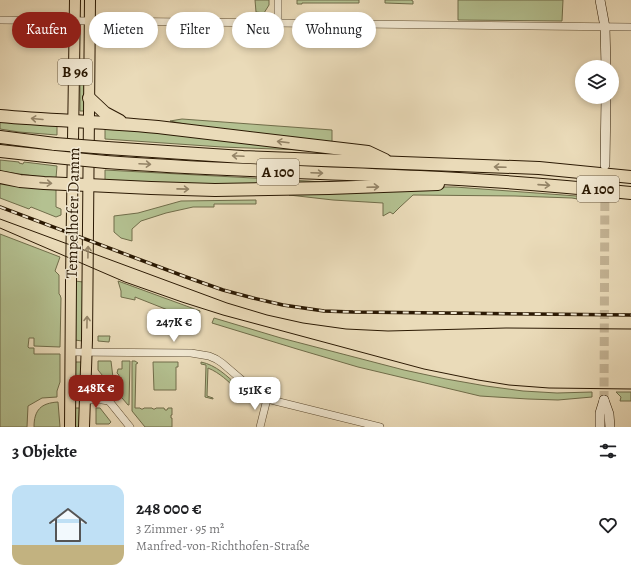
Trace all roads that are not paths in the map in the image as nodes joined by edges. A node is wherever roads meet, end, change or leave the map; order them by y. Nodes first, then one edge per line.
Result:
1 (75, 0) edge
2 (90, 0) edge
3 (278, 0) edge
4 (600, 0) edge
5 (75, 12) edge
6 (90, 12) edge
7 (278, 12) edge
8 (0, 20) edge
9 (12, 20) edge
10 (158, 22) edge
11 (232, 23) edge
12 (284, 23) edge
13 (605, 27) junction
14 (631, 27) edge
15 (75, 48) edge
16 (90, 48) edge
17 (606, 60) edge
18 (89, 98) junction
19 (606, 104) edge
20 (0, 116) edge
21 (74, 121) junction
22 (89, 122) junction
23 (128, 124) junction
24 (0, 137) edge
25 (0, 151) edge
26 (389, 162) junction
27 (604, 165) tunnel mouth
28 (0, 177) edge
29 (631, 177) edge
30 (449, 178) junction
31 (73, 184) junction
32 (88, 186) junction
33 (631, 192) edge
34 (70, 352) junction
35 (86, 352) junction
36 (85, 383) junction
37 (267, 399) junction
38 (85, 400) junction
39 (109, 401) junction
40 (357, 424) edge
41 (70, 427) edge
42 (84, 427) edge
43 (130, 427) edge
44 (260, 427) edge
45 (380, 427) edge
46 (600, 427) edge
47 (610, 427) edge

1 - 5 main road, Tempelhofer Damm / B 96
2 - 6 main road, Tempelhofer Damm / B 96
3 - 7 street
4 - 13 main road
8 - 9 street
10 - 11 street
12 - 13 street
13 - 14 street
13 - 17 main road
15 - 21 main road, Tempelhofer Damm / B 96
16 - 18 main road, Tempelhofer Damm / B 96
18 - 22 main road, Tempelhofer Damm / B 96
18 - 23 highway
19 - 27 main road
21 -> 20 highway
21 - 22 highway
21 - 31 main road, Tempelhofer Damm / B 96
22 - 23 highway
22 - 32 main road, Tempelhofer Damm / B 96
26 -> 23 highway
26 -> 24 highway, A 100, bridge
25 -> 30 highway, A 100, bridge
29 -> 26 highway, A 100
28 -> 31 highway
32 -> 30 highway
30 -> 33 highway, A 100
31 - 32 highway
31 - 34 main road, Tempelhofer Damm / B 96
35 -> 32 main road, Tempelhofer Damm / B 96
34 - 35 street
34 - 41 main road, Tempelhofer Damm / B 96
35 - 36 main road, Tempelhofer Damm / B 96
35 - 37 street
36 - 38 main road, Tempelhofer Damm / B 96
36 - 39 street
37 - 40 street
37 - 44 street
38 - 39 street
38 - 42 main road, Tempelhofer Damm / B 96
39 - 43 street
40 - 45 street
46 - 47 main road

